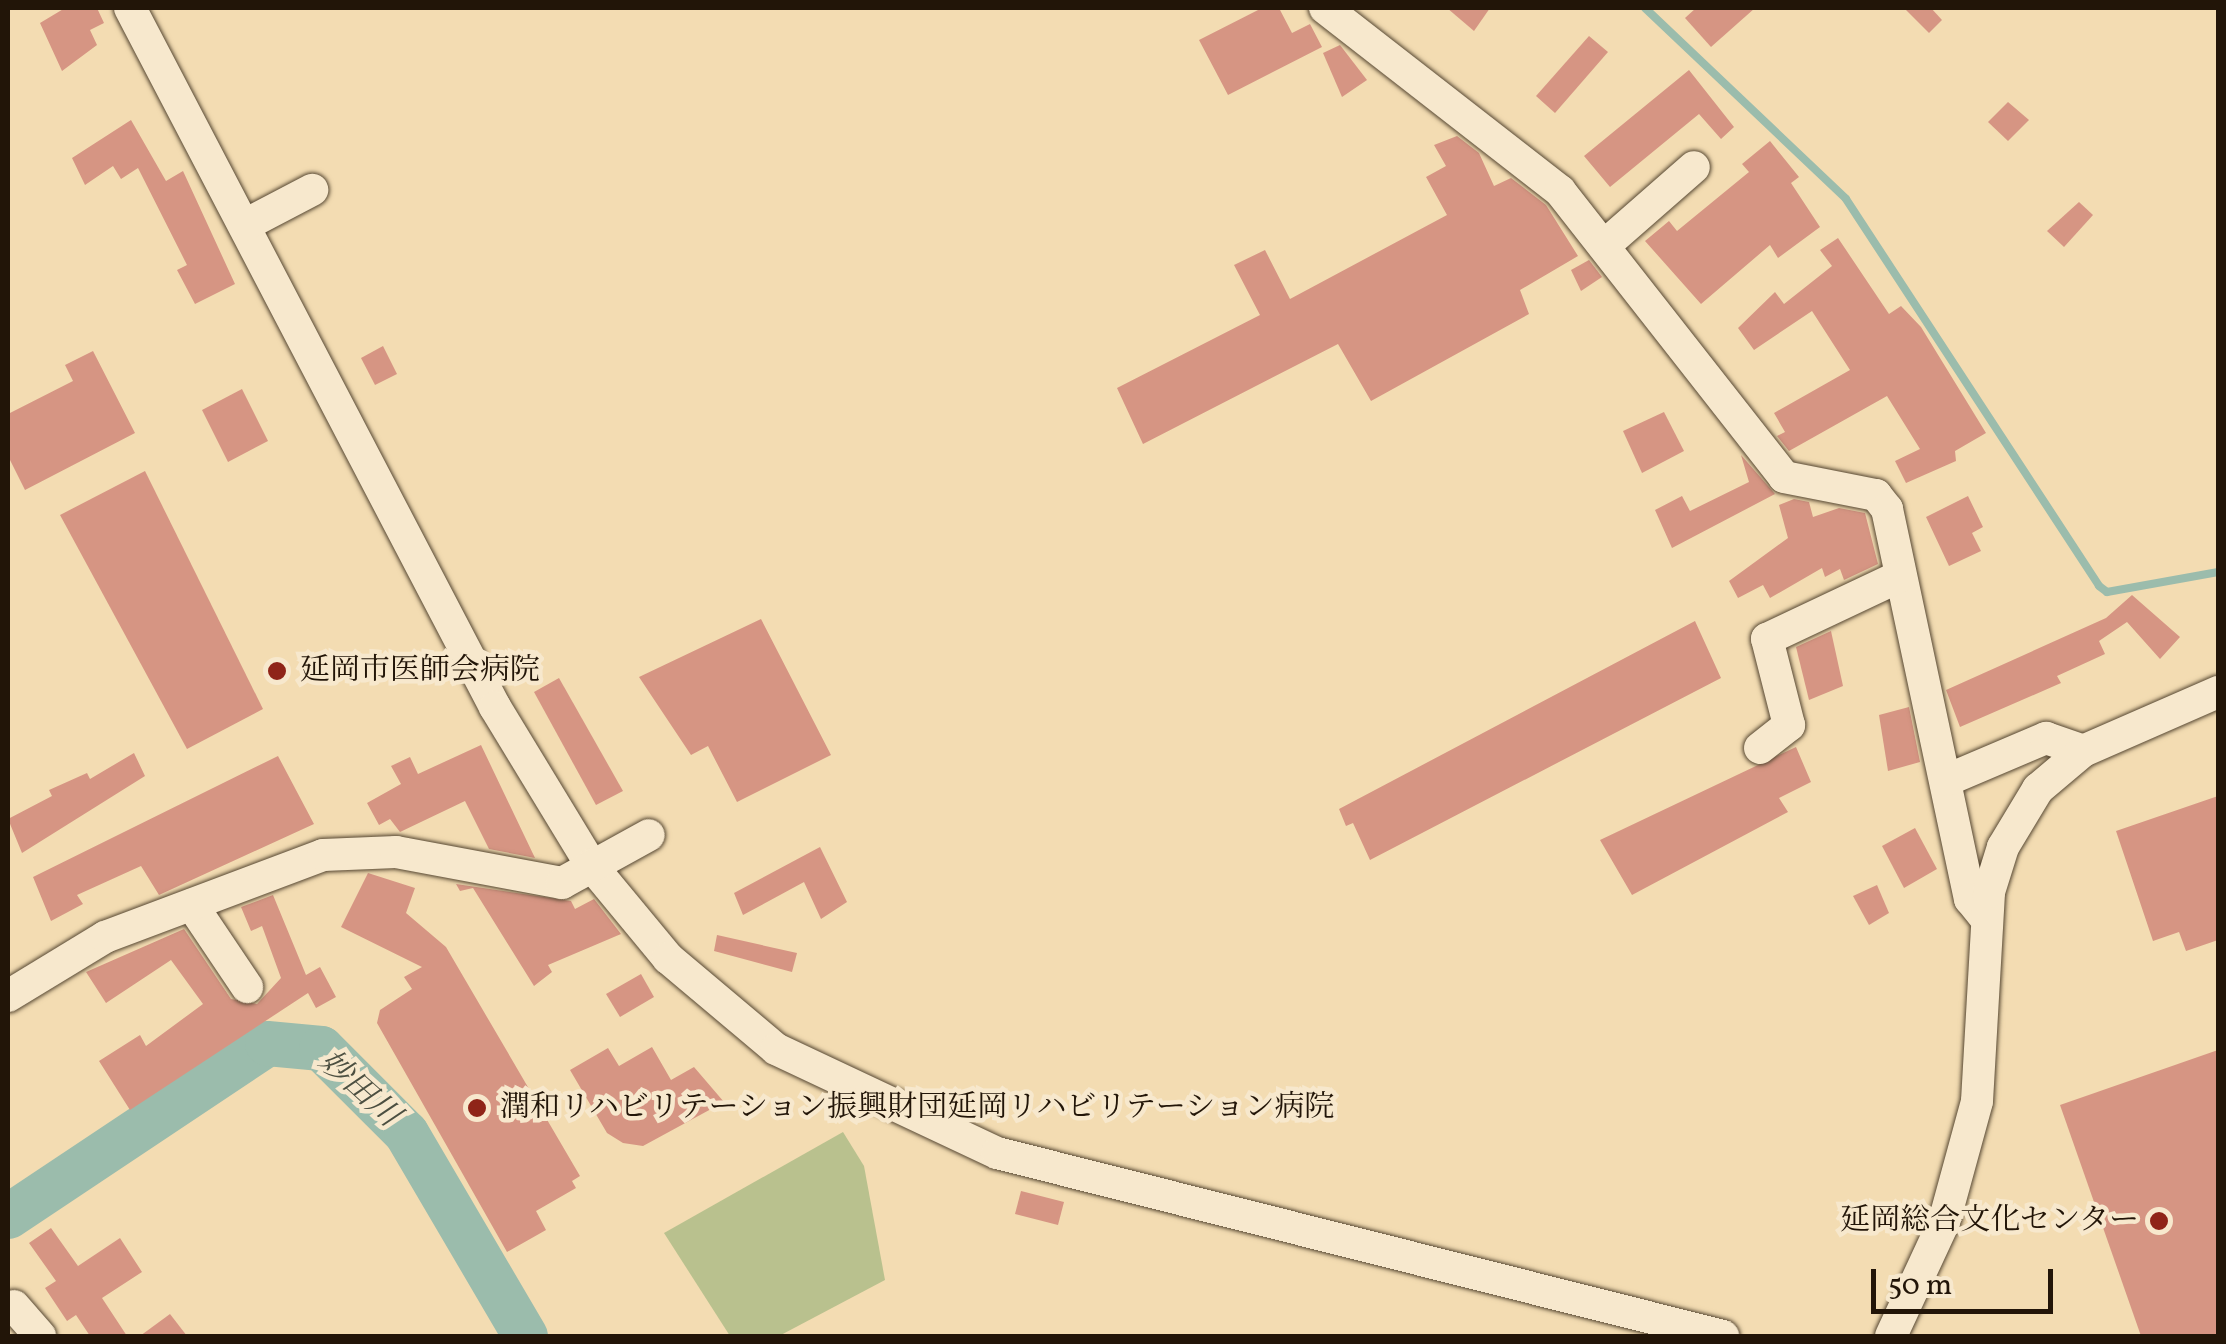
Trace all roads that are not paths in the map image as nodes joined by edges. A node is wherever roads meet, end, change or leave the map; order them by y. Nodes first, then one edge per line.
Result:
1 (130, 8) edge
2 (1325, 8) edge
3 (1694, 168) dead end
4 (312, 190) dead end
5 (244, 226) junction
6 (1605, 245) junction
7 (1900, 576) junction
8 (2215, 704) edge
9 (1760, 748) dead end
10 (2083, 750) junction
11 (1947, 780) junction
12 (649, 835) dead end
13 (591, 866) junction
14 (192, 905) junction
15 (1986, 919) junction
16 (247, 986) dead end
17 (8, 996) edge
18 (14, 1306) dead end
19 (40, 1336) edge
20 (1723, 1336) edge
21 (1891, 1336) edge

1 - 5 street
2 - 6 street
3 - 6 street
4 - 5 street
5 - 13 street
6 - 7 street
7 - 9 street
7 - 11 street
8 - 10 street
10 - 11 street
10 - 15 street
11 - 15 street
12 - 13 street
13 - 14 street
13 - 20 street
14 - 16 street
14 - 17 street
15 - 21 street
18 - 19 street

